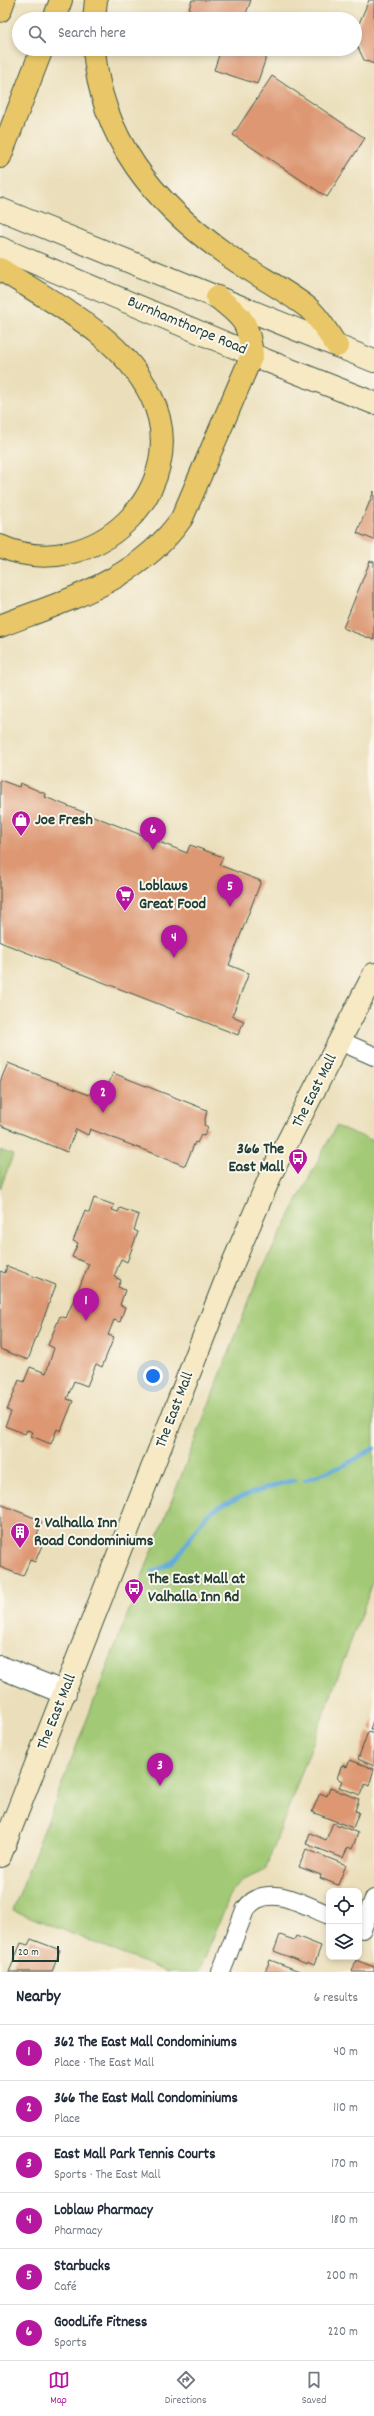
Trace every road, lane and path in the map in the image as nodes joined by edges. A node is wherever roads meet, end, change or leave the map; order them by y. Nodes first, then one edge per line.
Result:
1 (4, 0) edge
2 (61, 0) edge
3 (96, 0) edge
4 (0, 11) edge
5 (57, 12) edge
6 (95, 12) edge
7 (39, 56) edge
8 (95, 56) edge
9 (0, 157) edge
10 (0, 209) edge
11 (0, 248) edge
12 (0, 269) edge
13 (217, 297) junction
14 (337, 346) junction
15 (252, 354) junction
16 (374, 361) edge
17 (374, 403) edge
18 (0, 546) edge
19 (0, 626) edge
20 (374, 974) edge
21 (340, 1041) junction
22 (374, 1056) edge
23 (0, 1667) edge
24 (65, 1693) junction
25 (0, 1856) edge
26 (374, 1899) edge
27 (326, 1914) edge
28 (365, 1930) edge
29 (221, 1972) edge

1 - 4 highway
2 - 5 highway
3 - 6 highway
7 - 9 highway
8 - 14 highway
10 - 13 main road
11 - 15 main road, Burnhamthorpe Road
12 - 18 highway
13 - 14 main road
13 - 15 highway
14 - 16 main road
15 - 17 main road, Burnhamthorpe Road
15 - 19 highway
20 - 21 main road, The East Mall
21 - 22 street
21 - 24 main road, The East Mall
23 - 24 street
24 - 25 main road, The East Mall
26 - 28 street
27 - 29 street

